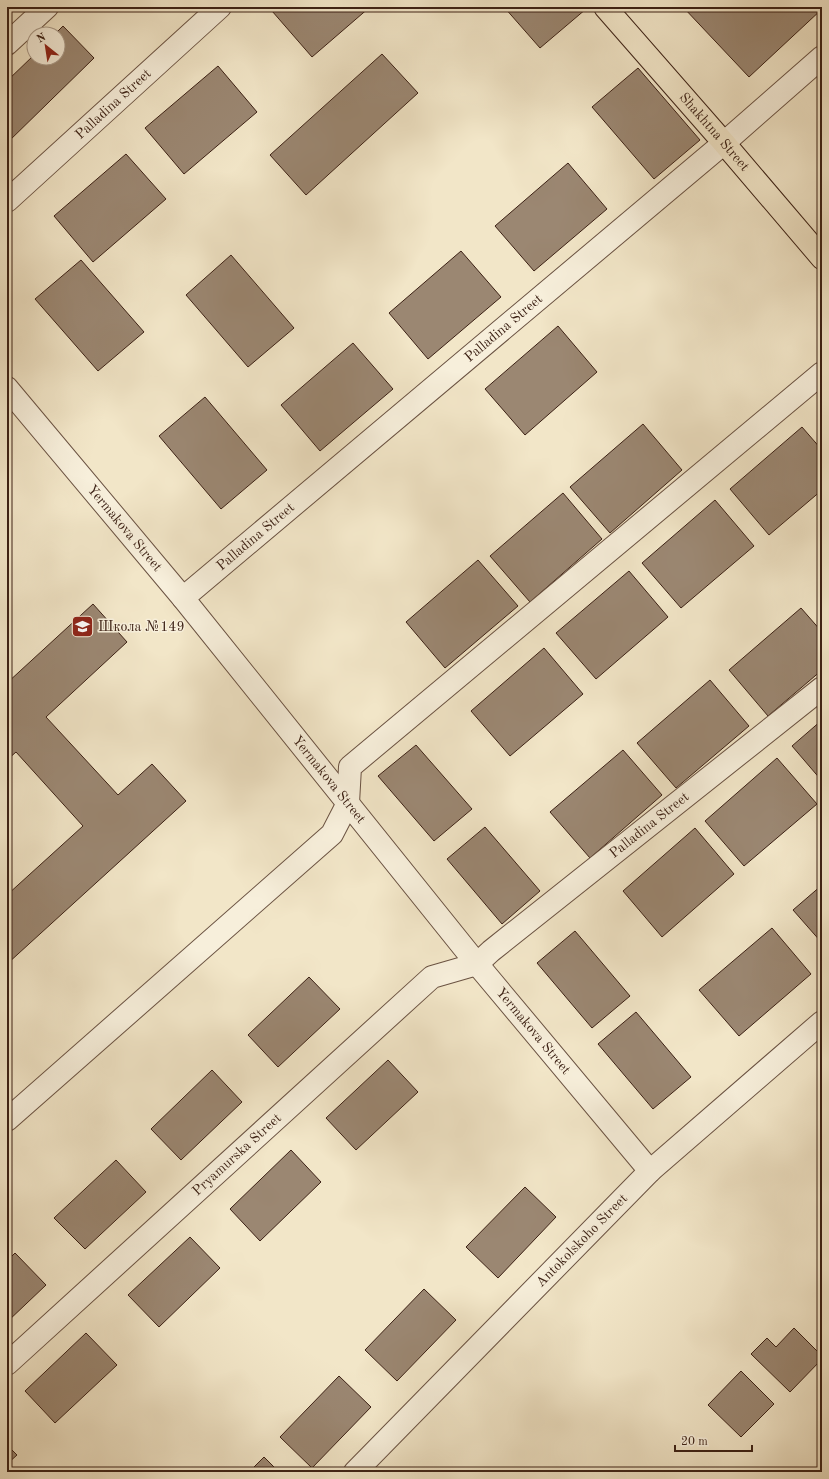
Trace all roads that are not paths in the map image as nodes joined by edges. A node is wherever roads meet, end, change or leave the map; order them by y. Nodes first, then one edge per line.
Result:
1 (47, 7) edge
2 (220, 7) edge
3 (605, 7) edge
4 (7, 44) edge
5 (822, 57) edge
6 (724, 143) junction
7 (7, 202) edge
8 (822, 258) edge
9 (822, 373) edge
10 (7, 388) edge
11 (183, 598) junction
12 (822, 688) edge
13 (348, 803) junction
14 (477, 964) junction
15 (822, 1022) edge
16 (7, 1120) edge
17 (650, 1172) junction
18 (7, 1364) edge
19 (355, 1472) edge

1 - 4 street
2 - 7 street, Palladina Street
3 - 6 main road, Shakhtna Street
5 - 6 street, Palladina Street
6 - 8 main road, Shakhtna Street
6 - 11 street, Palladina Street
9 - 13 street
10 - 11 street, Yermakova Street
11 - 13 street, Yermakova Street
12 - 14 street, Palladina Street
13 - 14 street, Yermakova Street
13 - 16 street
14 - 17 street, Yermakova Street
14 - 18 street, Pryamurska Street
15 - 17 street, Antokolskoho Street
17 - 19 street, Antokolskoho Street

